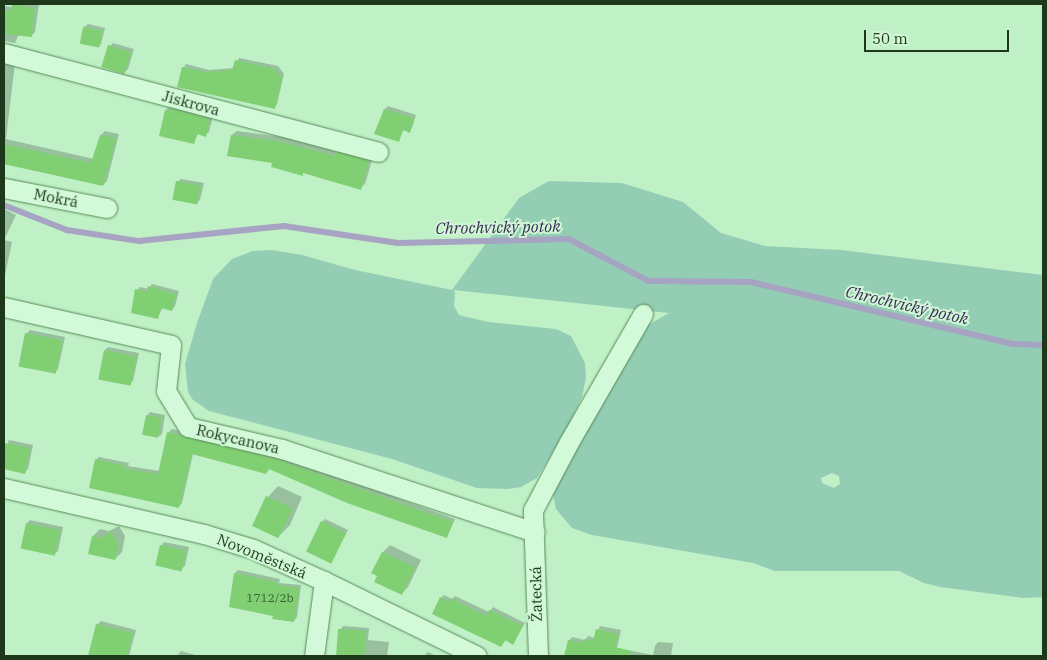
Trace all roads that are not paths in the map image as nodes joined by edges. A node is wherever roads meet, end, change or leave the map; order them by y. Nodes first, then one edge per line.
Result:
1 (4, 53) edge
2 (378, 152) dead end
3 (4, 188) edge
4 (107, 208) dead end
5 (4, 307) edge
6 (643, 314) dead end
7 (4, 488) edge
8 (535, 532) junction
9 (324, 581) junction
10 (314, 656) edge
11 (477, 656) edge
12 (538, 656) edge

1 - 2 street, Jiskrova
3 - 4 street, Mokrá
5 - 8 street, Rokycanova
6 - 8 street, Žatecká
7 - 9 street, Novoměstská
8 - 12 street, Žatecká
9 - 10 street
9 - 11 street, Novoměstská

